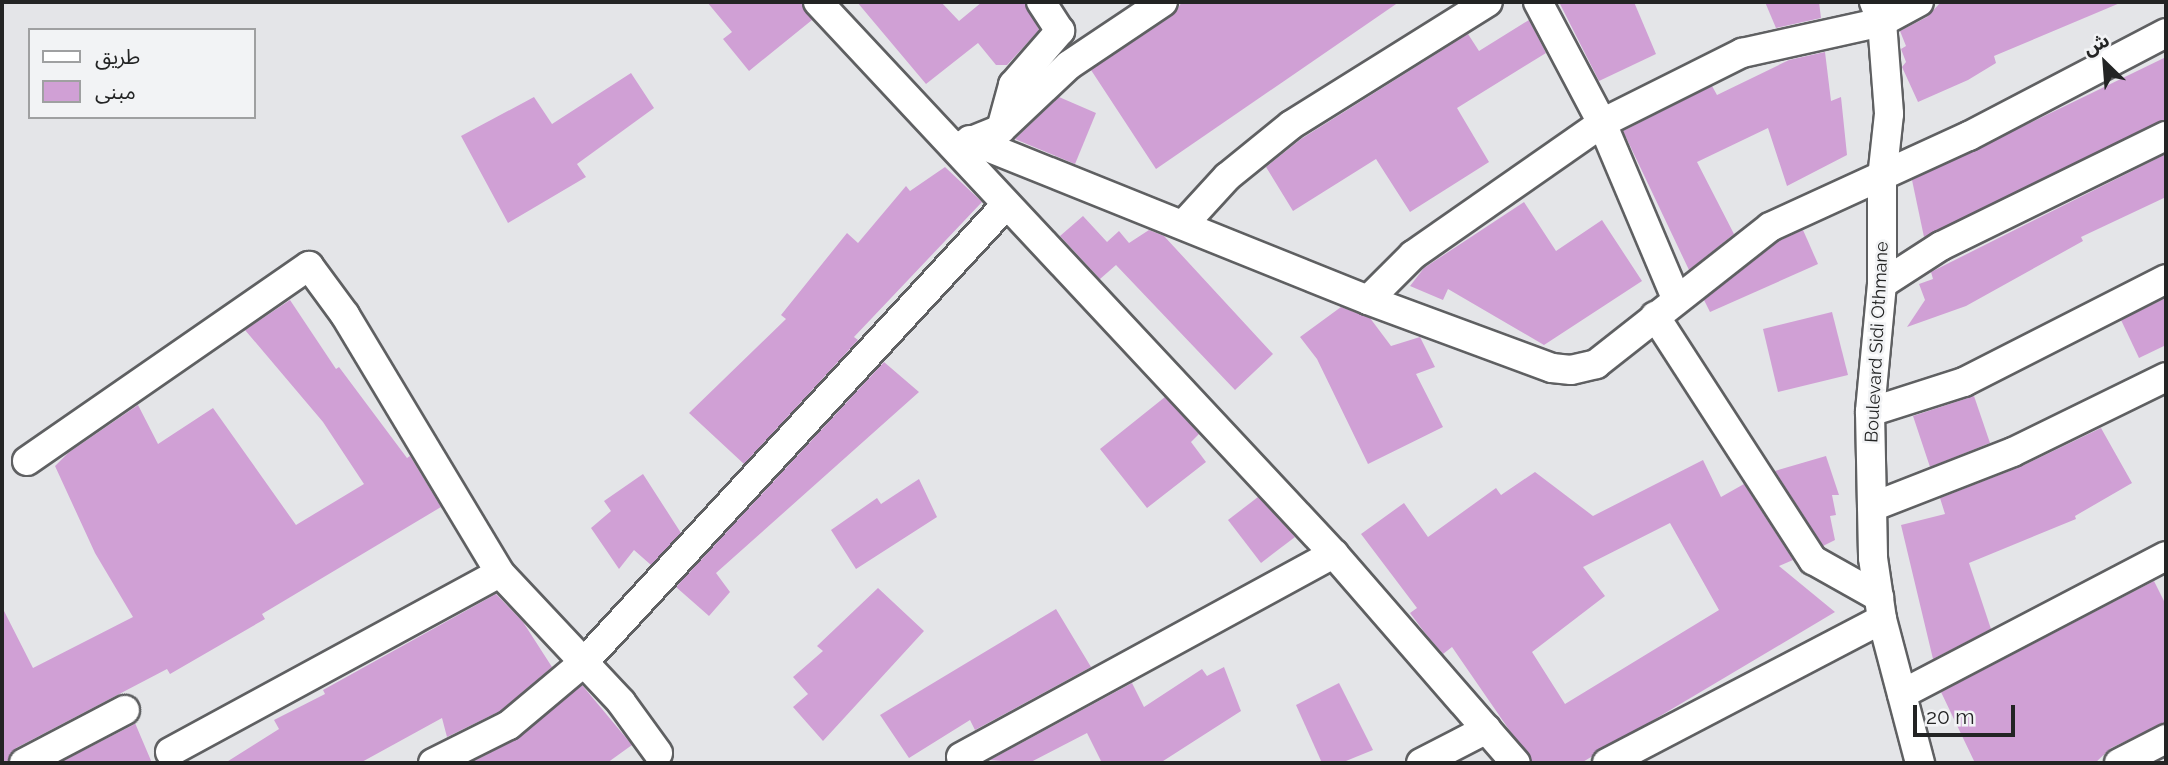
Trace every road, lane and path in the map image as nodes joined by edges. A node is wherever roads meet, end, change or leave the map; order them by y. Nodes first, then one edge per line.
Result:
1 (818, 2) edge
2 (1041, 2) edge
3 (1163, 2) edge
4 (1488, 2) edge
5 (1538, 2) edge
6 (1919, 2) edge
7 (1878, 12) edge
8 (2166, 33) edge
9 (1602, 123) junction
10 (1001, 129) junction
11 (2166, 136) edge
12 (961, 146) junction
13 (1882, 178) junction
14 (1005, 206) junction
15 (1184, 224) junction
16 (2166, 279) edge
17 (1882, 284) junction
18 (1676, 299) junction
19 (1368, 300) junction
20 (1655, 316) junction
21 (2166, 377) edge
22 (1870, 412) junction
23 (27, 461) dead end
24 (1872, 507) junction
25 (1334, 554) junction
26 (2166, 556) edge
27 (500, 573) junction
28 (1881, 608) junction
29 (584, 662) junction
30 (1902, 694) junction
31 (125, 710) dead end
32 (1487, 729) junction
33 (2166, 739) edge
34 (170, 752) dead end
35 (655, 760) edge
36 (958, 761) edge
37 (24, 763) edge
38 (433, 763) edge
39 (1421, 763) edge
40 (1516, 763) edge
41 (1607, 763) edge
42 (1920, 763) edge
43 (2119, 763) edge

1 - 12 street
2 - 10 street
3 - 10 street
4 - 15 street
5 - 9 street
6 - 7 street
7 - 9 street
7 - 13 street, Boulevard Sidi Othmane
8 - 13 street
9 - 18 street
9 - 19 street
10 - 12 street
11 - 17 street
12 - 14 street
12 - 15 street
13 - 17 street, Boulevard Sidi Othmane
13 - 18 street
14 - 25 street
14 - 29 street
15 - 19 street
16 - 22 street
17 - 22 street, Boulevard Sidi Othmane
18 - 20 street
19 - 20 street
20 - 28 street
21 - 24 street
22 - 24 street, Boulevard Sidi Othmane
23 - 27 street
24 - 28 street, Boulevard Sidi Othmane
25 - 32 street
25 - 36 street
26 - 30 street
27 - 29 street
27 - 34 street
28 - 30 street, Boulevard Sidi Othmane
28 - 41 street
29 - 35 street
29 - 38 street
30 - 42 street, Boulevard Sidi Othmane
31 - 37 street
32 - 39 street
32 - 40 street
33 - 43 street

